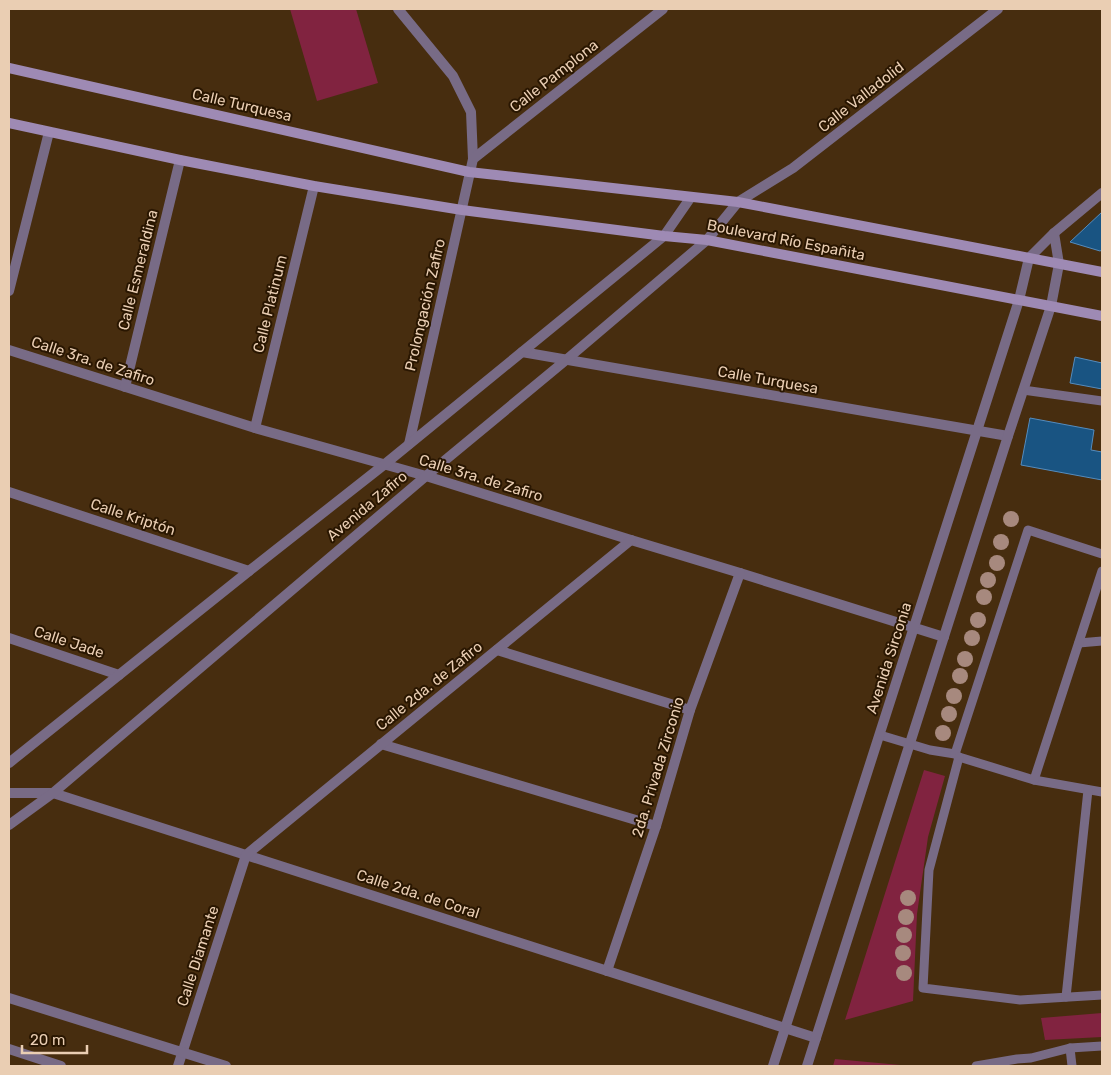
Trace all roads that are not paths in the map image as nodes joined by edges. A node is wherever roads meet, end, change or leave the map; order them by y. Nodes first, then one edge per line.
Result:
1 (398, 9) edge
2 (664, 9) edge
3 (998, 9) edge
4 (9, 68) edge
5 (9, 123) edge
6 (49, 132) junction
7 (473, 159) junction
8 (180, 160) junction
9 (469, 172) junction
10 (314, 186) junction
11 (1102, 193) edge
12 (691, 197) junction
13 (738, 202) junction
14 (462, 210) junction
15 (1054, 233) junction
16 (664, 236) junction
17 (707, 240) junction
18 (1029, 258) junction
19 (1060, 264) junction
20 (1102, 272) edge
21 (9, 291) edge
22 (1019, 300) junction
23 (1051, 306) junction
24 (1102, 316) edge
25 (9, 350) edge
26 (522, 352) junction
27 (566, 360) junction
28 (125, 387) junction
29 (1023, 390) junction
30 (1102, 401) edge
31 (254, 428) junction
32 (977, 431) junction
33 (1008, 436) junction
34 (409, 444) junction
35 (385, 464) junction
36 (426, 476) junction
37 (9, 492) edge
38 (630, 540) junction
39 (1102, 554) edge
40 (249, 571) junction
41 (1102, 571) edge
42 (740, 573) junction
43 (914, 627) junction
44 (944, 637) junction
45 (9, 638) edge
46 (1102, 641) edge
47 (1079, 643) junction
48 (497, 650) junction
49 (119, 675) junction
50 (690, 710) junction
51 (880, 735) junction
52 (910, 743) junction
53 (381, 744) junction
54 (957, 756) junction
55 (9, 763) edge
56 (1034, 780) junction
57 (1088, 790) junction
58 (1102, 792) edge
59 (9, 793) edge
60 (53, 793) junction
61 (9, 825) edge
62 (656, 826) junction
63 (246, 855) junction
64 (607, 971) junction
65 (1102, 995) edge
66 (1066, 997) junction
67 (9, 998) edge
68 (786, 1029) junction
69 (816, 1038) junction
70 (1102, 1046) edge
71 (1070, 1048) junction
72 (9, 1049) edge
73 (182, 1053) junction
74 (61, 1066) edge
75 (178, 1066) edge
76 (226, 1066) edge
77 (773, 1066) edge
78 (807, 1066) edge
79 (976, 1066) edge
80 (1072, 1066) edge

1 - 7 street
2 - 7 street, Calle Pamplona
3 - 13 street, Calle Valladolid
4 - 9 main road, Calle Turquesa
5 - 6 main road
6 - 8 main road
6 - 21 street
7 - 9 street
8 - 10 main road
8 - 28 street, Calle Esmeraldina
9 - 12 main road, Boulevard Río Españita
9 - 14 street, Prolongación Zafiro
10 - 14 main road
10 - 31 street, Calle Platinum
11 - 15 street
12 - 13 main road, Boulevard Río Españita
12 - 16 street, Avenida Zafiro
13 - 17 street, Avenida Zafiro
13 - 18 main road, Boulevard Río Españita
14 - 16 main road, Boulevard Río Españita
14 - 34 street, Prolongación Zafiro
15 - 18 street
15 - 19 street
16 - 17 main road, Boulevard Río Españita
16 - 26 street, Avenida Zafiro
17 - 22 main road, Boulevard Río Españita
17 - 27 street, Avenida Zafiro
18 - 19 main road, Boulevard Río Españita
18 - 22 street, Avenida Sirconia
19 - 20 main road, Boulevard Río Españita
19 - 23 street
22 - 23 main road, Boulevard Río Españita
22 - 32 street, Avenida Sirconia
23 - 24 main road, Boulevard Río Españita
23 - 29 street
25 - 28 street, Calle 3ra. de Zafiro
26 - 27 street, Calle Turquesa
26 - 34 street, Avenida Zafiro
27 - 32 street, Calle Turquesa
27 - 36 street, Avenida Zafiro
28 - 31 street, Calle 3ra. de Zafiro
29 - 30 lane
29 - 33 street
31 - 35 street, Calle 3ra. de Zafiro
32 - 33 street, Calle Turquesa
32 - 43 street, Avenida Sirconia
33 - 44 street
34 - 35 street, Avenida Zafiro
35 - 36 street, Calle 3ra. de Zafiro
35 - 40 street, Avenida Zafiro
36 - 38 street, Calle 3ra. de Zafiro
36 - 60 street, Avenida Zafiro
37 - 40 street, Calle Kriptón
38 - 42 street, Calle 3ra. de Zafiro
38 - 48 street, Calle 2da. de Zafiro
39 - 54 lane
40 - 49 street, Avenida Zafiro
41 - 47 lane
42 - 43 street, Calle 3ra. de Zafiro
42 - 50 street, 2da. Privada Zirconio
43 - 44 street, Calle 3ra. de Zafiro
43 - 51 street, Avenida Sirconia
44 - 52 street
45 - 49 street, Calle Jade
46 - 47 lane
47 - 56 lane
48 - 50 street
48 - 53 street, Calle 2da. de Zafiro
49 - 55 street, Avenida Zafiro
50 - 62 street, 2da. Privada Zirconio
51 - 52 lane
51 - 68 street, Avenida Sirconia
52 - 54 lane
52 - 69 street
53 - 62 street
53 - 63 street, Calle 2da. de Zafiro
54 - 56 lane
54 - 66 lane
56 - 57 lane
57 - 58 lane
57 - 66 lane
59 - 60 street, Calle 2da. de Coral
60 - 61 street, Avenida Zafiro
60 - 63 street, Calle 2da. de Coral
62 - 64 street, 2da. Privada Zirconio
63 - 64 street, Calle 2da. de Coral
63 - 73 street, Calle Diamante
64 - 68 street, Calle 2da. de Coral
65 - 66 lane
67 - 73 street
68 - 69 street, Calle 2da. de Coral
68 - 77 street, Avenida Sirconia
69 - 78 street
70 - 71 lane
71 - 79 lane
71 - 80 lane
72 - 74 street
73 - 75 street, Calle Diamante
73 - 76 street

